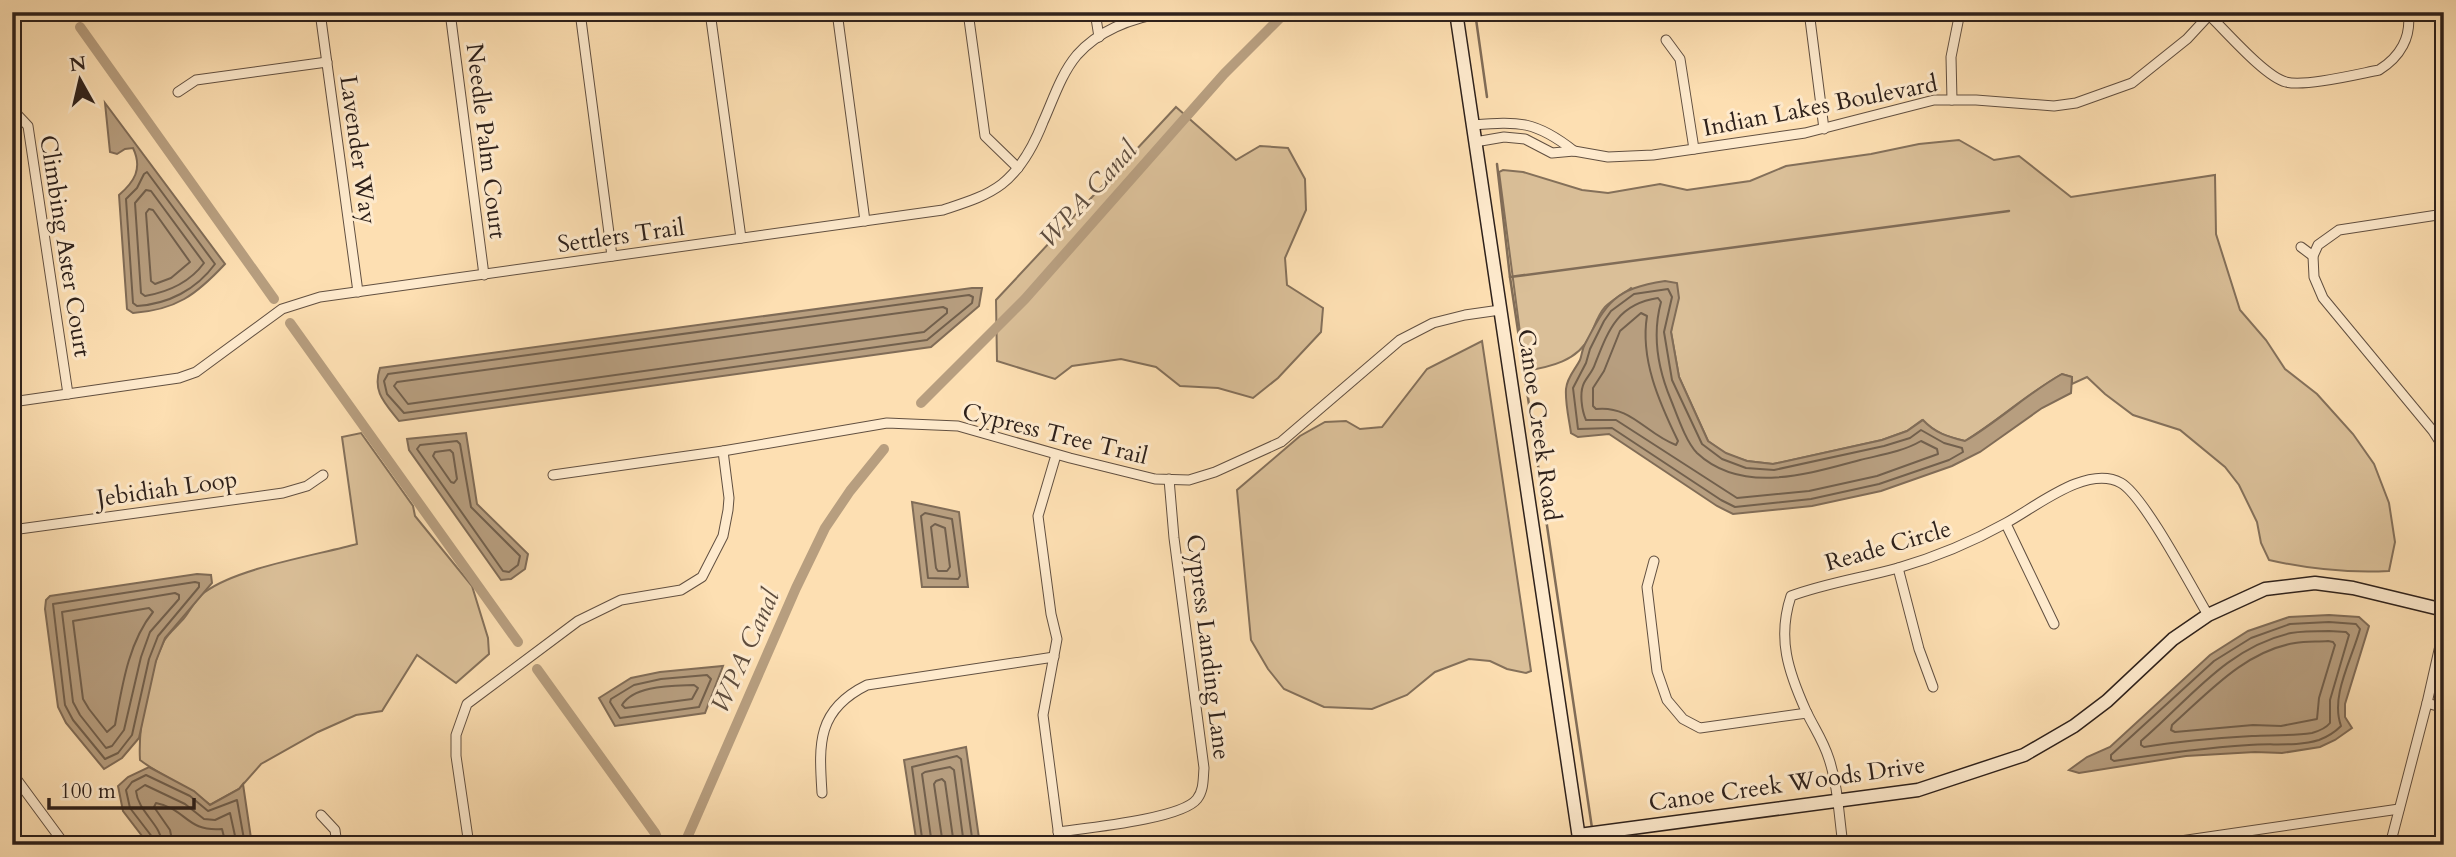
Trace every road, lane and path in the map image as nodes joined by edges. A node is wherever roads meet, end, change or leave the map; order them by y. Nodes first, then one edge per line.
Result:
1 (320, 12) edge
2 (450, 12) edge
3 (580, 12) edge
4 (710, 12) edge
5 (837, 12) edge
6 (968, 12) edge
7 (1095, 12) edge
8 (1168, 12) edge
9 (1456, 12) edge
10 (1812, 12) edge
11 (1960, 12) edge
12 (2408, 12) edge
13 (2209, 13) edge
14 (1099, 37) junction
15 (1666, 40) dead end
16 (327, 62) junction
17 (178, 92) dead end
18 (1952, 100) junction
19 (12, 108) edge
20 (1473, 125) junction
21 (1824, 129) junction
22 (1475, 142) junction
23 (1693, 149) junction
24 (1574, 151) junction
25 (1018, 168) junction
26 (2444, 214) edge
27 (865, 221) junction
28 (741, 238) junction
29 (2301, 247) dead end
30 (612, 256) junction
31 (2312, 256) junction
32 (484, 275) junction
33 (358, 292) junction
34 (1500, 310) junction
35 (68, 394) junction
36 (12, 402) edge
37 (2444, 448) edge
38 (723, 451) junction
39 (1056, 454) junction
40 (323, 475) dead end
41 (553, 475) dead end
42 (1170, 479) junction
43 (2006, 524) junction
44 (12, 530) edge
45 (1654, 561) dead end
46 (1898, 568) junction
47 (2444, 610) edge
48 (2208, 615) junction
49 (2054, 624) dead end
50 (2444, 628) edge
51 (1054, 657) junction
52 (1933, 687) dead end
53 (2427, 703) junction
54 (2444, 708) edge
55 (1807, 713) junction
56 (12, 774) edge
57 (822, 793) dead end
58 (1837, 801) junction
59 (2399, 809) junction
60 (321, 815) dead end
61 (1058, 832) junction
62 (1579, 840) edge
63 (65, 845) edge
64 (337, 845) edge
65 (469, 845) edge
66 (1060, 845) edge
67 (1843, 845) edge
68 (2153, 845) edge
69 (2390, 845) edge

1 - 16 street, Lavender Way
2 - 32 street, Needle Palm Court
3 - 30 street
4 - 28 street
5 - 27 street
6 - 25 street
7 - 14 street
8 - 14 street, Settlers Trail
9 - 20 street, Canoe Creek Road
10 - 21 street
11 - 18 street
12 - 13 street
13 - 18 street, Indian Lakes Boulevard
14 - 25 street, Settlers Trail
15 - 23 street
16 - 17 street
16 - 33 street, Lavender Way
18 - 21 street, Indian Lakes Boulevard
19 - 35 street, Climbing Aster Court
20 - 22 street, Canoe Creek Road
20 - 24 street, Indian Lakes Boulevard
21 - 23 street, Indian Lakes Boulevard
22 - 24 street, Indian Lakes Boulevard
22 - 34 street, Canoe Creek Road
23 - 24 street, Indian Lakes Boulevard
25 - 27 street, Settlers Trail
26 - 31 street
27 - 28 street, Settlers Trail
28 - 30 street, Settlers Trail
29 - 31 street
30 - 32 street, Settlers Trail
31 - 37 street
32 - 33 street, Settlers Trail
33 - 35 street, Settlers Trail
34 - 42 street, Cypress Tree Trail
34 - 62 street, Canoe Creek Road
35 - 36 street, Settlers Trail
38 - 39 street, Cypress Tree Trail
38 - 41 street, Cypress Tree Trail
38 - 65 street
39 - 42 street, Cypress Tree Trail
39 - 51 street
40 - 44 street, Jebidiah Loop
42 - 61 street, Cypress Landing Lane
43 - 46 street, Reade Circle
43 - 48 street, Reade Circle
43 - 49 street
45 - 55 street
46 - 52 street
46 - 55 street, Reade Circle
47 - 48 street, Canoe Creek Woods Drive
48 - 58 street, Canoe Creek Woods Drive
50 - 53 street
51 - 57 street
51 - 61 street
53 - 54 street
53 - 59 street
55 - 58 street, Reade Circle
56 - 63 street
58 - 62 street, Canoe Creek Woods Drive
58 - 67 street, Reade Circle
59 - 68 street
59 - 69 street
60 - 64 street
61 - 66 street

